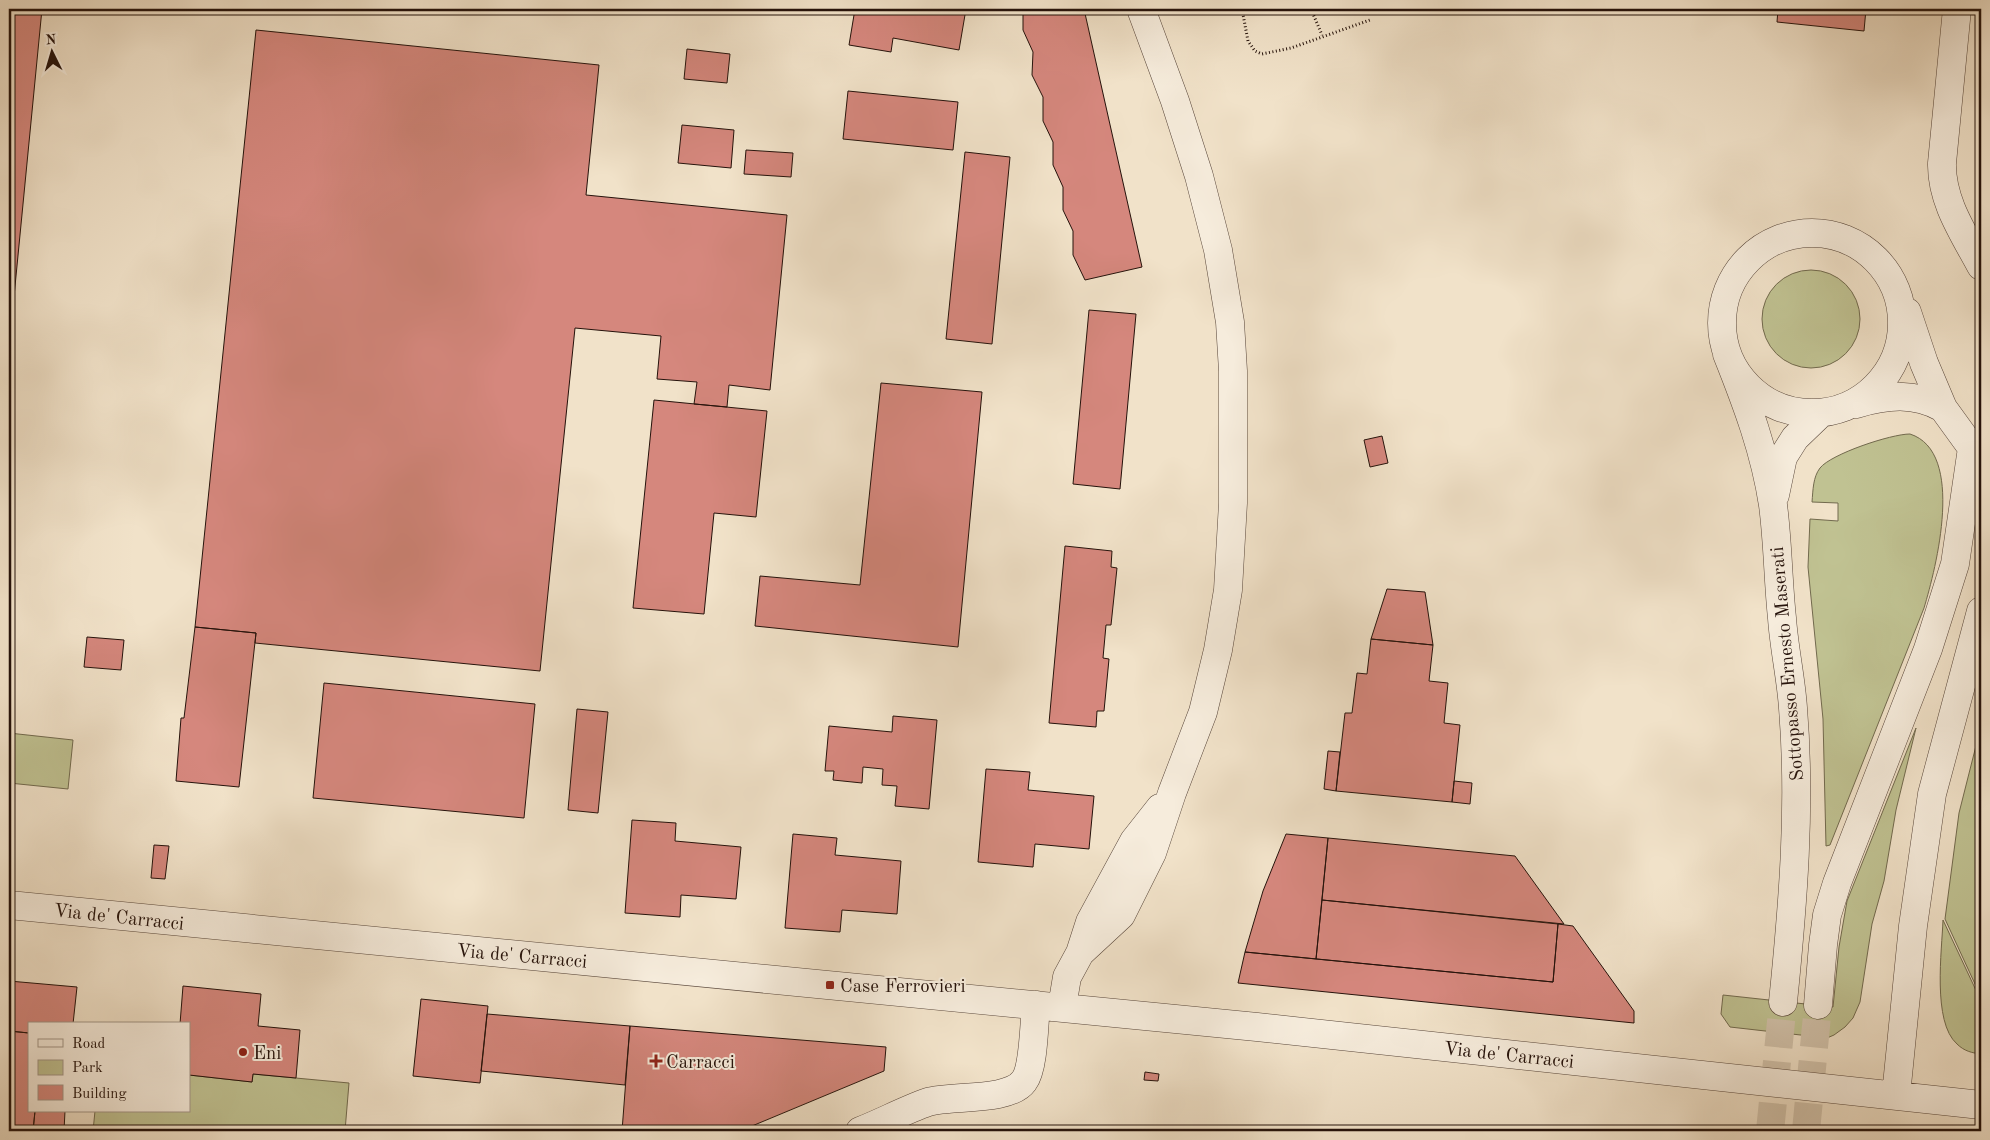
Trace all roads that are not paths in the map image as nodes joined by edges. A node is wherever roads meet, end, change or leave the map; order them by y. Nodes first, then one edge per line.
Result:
1 (1141, 9) edge
2 (1957, 9) edge
3 (1981, 266) edge
4 (1890, 277) junction
5 (1727, 354) junction
6 (1848, 406) junction
7 (1943, 408) junction
8 (1821, 413) junction
9 (1972, 448) junction
10 (1981, 474) edge
11 (1773, 506) junction
12 (1981, 611) edge
13 (9, 905) edge
14 (1783, 1002) tunnel mouth
15 (1049, 1006) junction
16 (1818, 1006) tunnel mouth
17 (1896, 1095) junction
18 (1981, 1105) edge
19 (860, 1131) edge

1 - 15 street
2 - 3 street
4 - 5 street
4 - 6 street
4 - 7 street
5 - 8 street
5 - 11 street, Sottopasso Ernesto Maserati
6 - 7 street
6 - 8 street
7 - 9 street
8 - 11 street, Sottopasso Ernesto Maserati
9 - 10 street
9 - 16 street
11 - 14 street, Sottopasso Ernesto Maserati
12 - 17 street
13 - 15 street, Via de' Carracci
15 - 17 street, Via de' Carracci
15 - 19 street
17 - 18 street, Via de' Carracci

